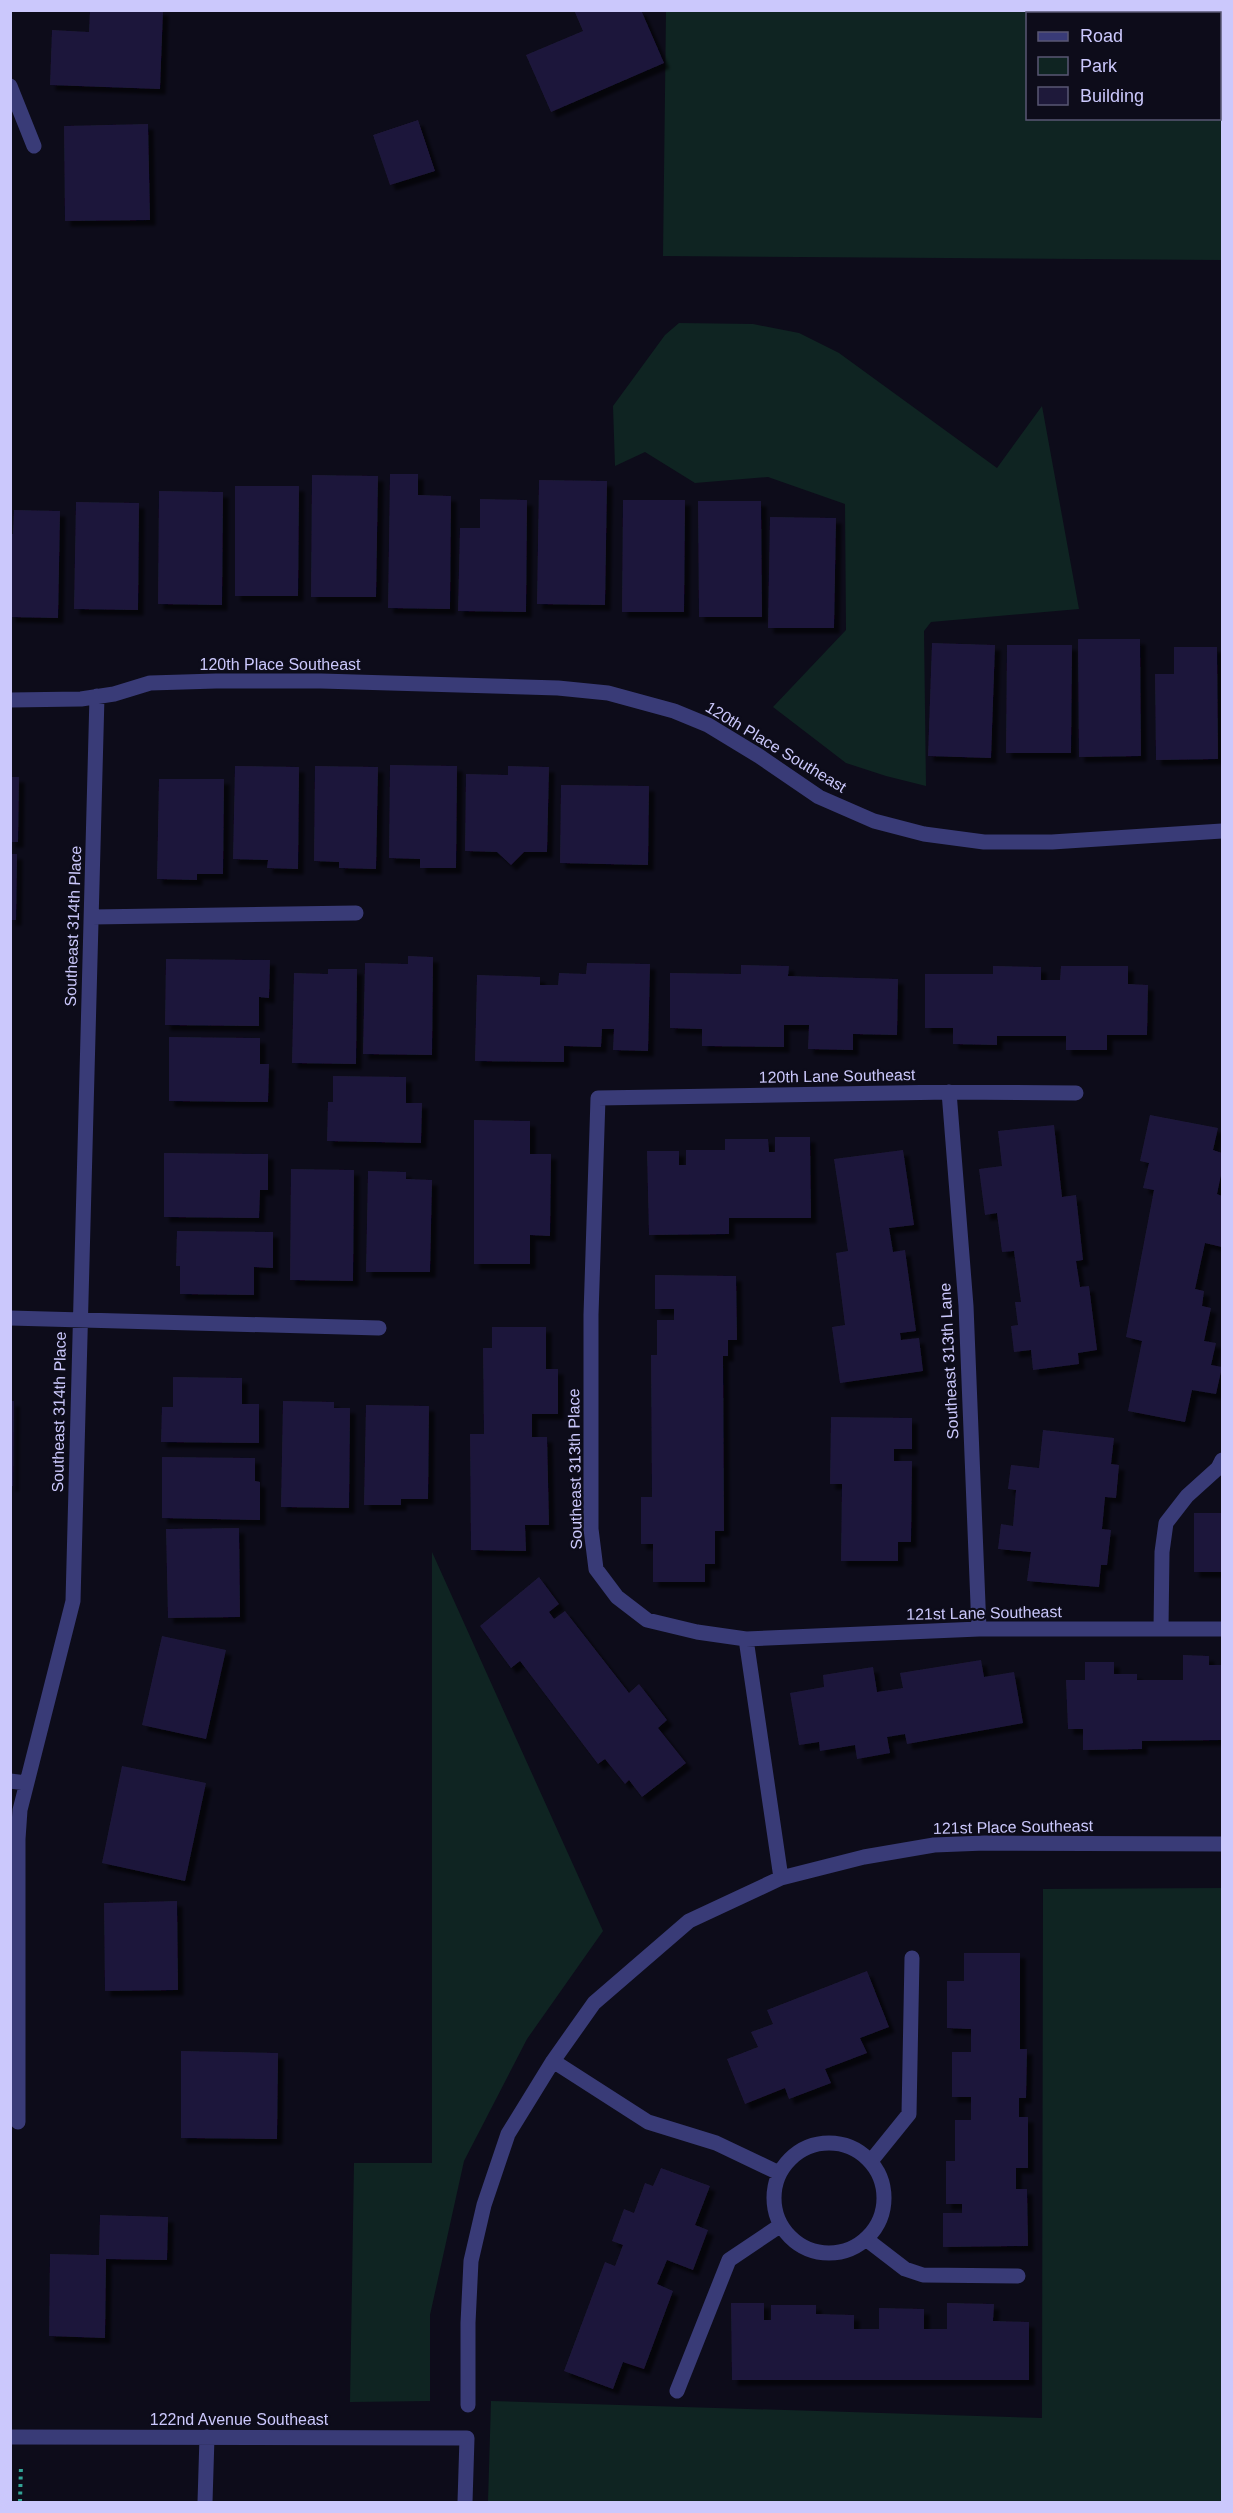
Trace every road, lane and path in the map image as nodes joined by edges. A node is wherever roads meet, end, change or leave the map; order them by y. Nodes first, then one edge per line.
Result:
1 (10, 86) edge
2 (34, 146) dead end
3 (97, 696) junction
4 (10, 700) edge
5 (1222, 831) edge
6 (356, 913) dead end
7 (92, 917) junction
8 (949, 1092) junction
9 (1076, 1093) dead end
10 (598, 1098) joint
11 (10, 1318) edge
12 (79, 1321) junction
13 (379, 1328) dead end
14 (1222, 1460) edge
15 (979, 1629) junction
16 (1161, 1629) junction
17 (1222, 1629) edge
18 (746, 1639) junction
19 (10, 1781) edge
20 (26, 1784) junction
21 (1222, 1844) edge
22 (781, 1878) junction
23 (912, 1958) dead end
24 (554, 2061) junction
25 (18, 2122) dead end
26 (871, 2160) junction
27 (779, 2173) junction
28 (782, 2225) junction
29 (866, 2240) junction
30 (1018, 2276) dead end
31 (677, 2391) dead end
32 (468, 2404) dead end
33 (10, 2437) edge
34 (207, 2437) junction
35 (205, 2502) edge
36 (465, 2502) edge

1 - 2 street
3 - 4 street, 120th Place Southeast
3 - 5 street, 120th Place Southeast
3 - 7 street, Southeast 314th Place
6 - 7 street
7 - 12 street, Southeast 314th Place
8 - 9 street, 120th Lane Southeast
8 - 10 street, 120th Lane Southeast
8 - 15 street, Southeast 313th Lane
10 - 18 street, Southeast 313th Place
11 - 12 street
12 - 13 street
12 - 20 street, Southeast 314th Place
14 - 16 street
15 - 16 street, 121st Lane Southeast
15 - 18 street, 121st Lane Southeast
16 - 17 street, 121st Lane Southeast
18 - 22 street
19 - 20 street
20 - 25 street, Southeast 314th Place
21 - 22 street, 121st Place Southeast
22 - 24 street, 121st Place Southeast
23 - 26 street
24 - 27 street
24 - 32 street, 121st Place Southeast
26 - 27 street
26 - 29 street
27 - 28 street
28 - 29 street
28 - 31 street
29 - 30 street
33 - 34 street, 122nd Avenue Southeast
34 - 35 street
34 - 36 street, 122nd Avenue Southeast

